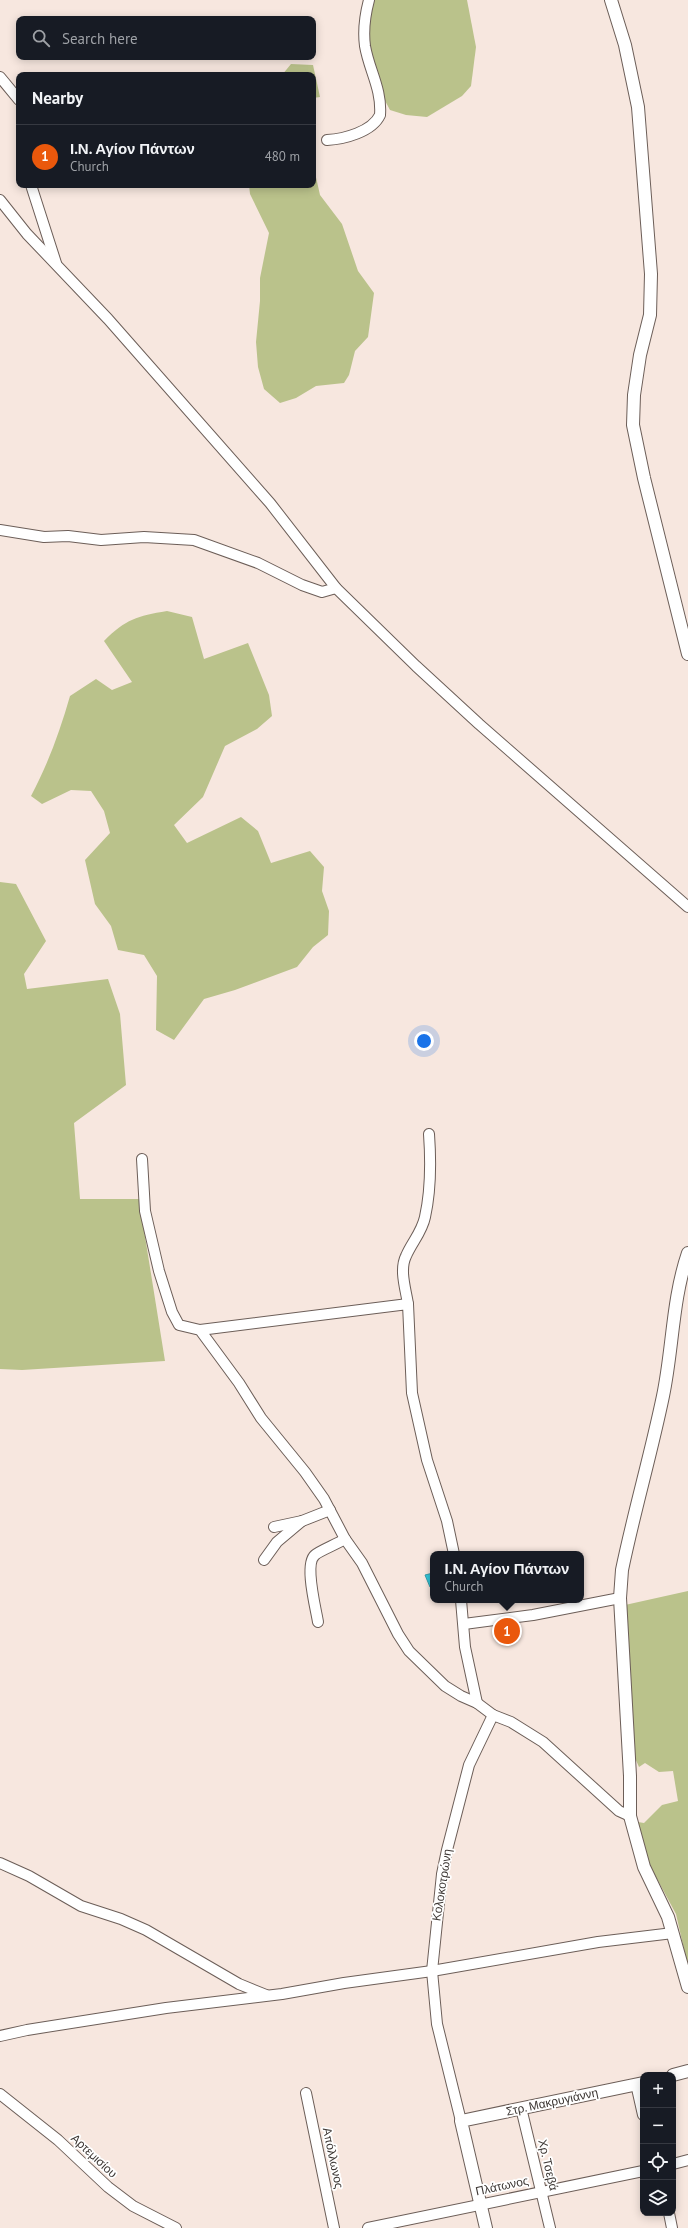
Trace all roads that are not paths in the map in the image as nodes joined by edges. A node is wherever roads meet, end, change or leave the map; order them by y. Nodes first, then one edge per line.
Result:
1 (369, 0) edge
2 (611, 0) edge
3 (0, 77) edge
4 (16, 96) edge
5 (327, 140) dead end
6 (32, 188) edge
7 (0, 200) edge
8 (56, 266) junction
9 (0, 530) edge
10 (336, 588) junction
11 (688, 654) edge
12 (688, 907) edge
13 (429, 1134) dead end
14 (142, 1159) dead end
15 (688, 1253) edge
16 (408, 1304) junction
17 (200, 1330) junction
18 (330, 1510) junction
19 (302, 1521) junction
20 (274, 1527) dead end
21 (345, 1539) junction
22 (453, 1551) edge
23 (264, 1560) dead end
24 (620, 1598) junction
25 (461, 1603) edge
26 (318, 1622) dead end
27 (464, 1624) junction
28 (477, 1703) junction
29 (493, 1715) junction
30 (630, 1816) junction
31 (0, 1864) edge
32 (673, 1933) junction
33 (432, 1971) junction
34 (688, 1986) edge
35 (266, 1995) junction
36 (0, 2036) edge
37 (688, 2071) edge
38 (676, 2074) edge
39 (639, 2084) edge
40 (306, 2093) dead end
41 (0, 2094) edge
42 (521, 2108) junction
43 (642, 2108) edge
44 (461, 2121) junction
45 (688, 2160) edge
46 (676, 2163) edge
47 (640, 2172) edge
48 (541, 2191) junction
49 (480, 2204) junction
50 (670, 2216) edge
51 (411, 2224) edge
52 (176, 2228) edge
53 (334, 2228) edge
54 (368, 2228) edge
55 (486, 2228) edge
56 (550, 2228) edge
57 (672, 2228) edge

1 - 5 street
2 - 11 street
3 - 4 street
6 - 8 street
7 - 8 street
8 - 10 street
9 - 10 street
10 - 12 street
13 - 16 street
14 - 17 street
15 - 24 street
16 - 17 street
16 - 22 street
17 - 18 street
18 - 19 street
18 - 21 street
19 - 20 street
19 - 23 street
21 - 26 street
21 - 28 street
24 - 27 street
24 - 30 street
25 - 27 street
27 - 28 street
28 - 29 street
29 - 30 street
29 - 33 street, Κολοκοτρώνη
30 - 32 street
31 - 35 street
32 - 33 street
32 - 34 street
33 - 35 street
33 - 44 street, Κολοκοτρώνη
35 - 36 street
37 - 38 street
39 - 42 street, Στρ. Μακρυγιάννη
39 - 43 street
40 - 53 street, Απόλλωνος
41 - 52 street, Αρτεμισίου
42 - 44 street, Στρ. Μακρυγιάννη
42 - 48 street, Χρ. Τσεβά
44 - 49 street, Κολοκοτρώνη
45 - 46 street
47 - 48 street, Πλάτωνος
48 - 49 street, Πλάτωνος
48 - 56 street, Χρ. Τσεβά
49 - 51 street, Πλάτωνος
49 - 55 street, Κολοκοτρώνη
50 - 57 street
51 - 54 street, Πλάτωνος

